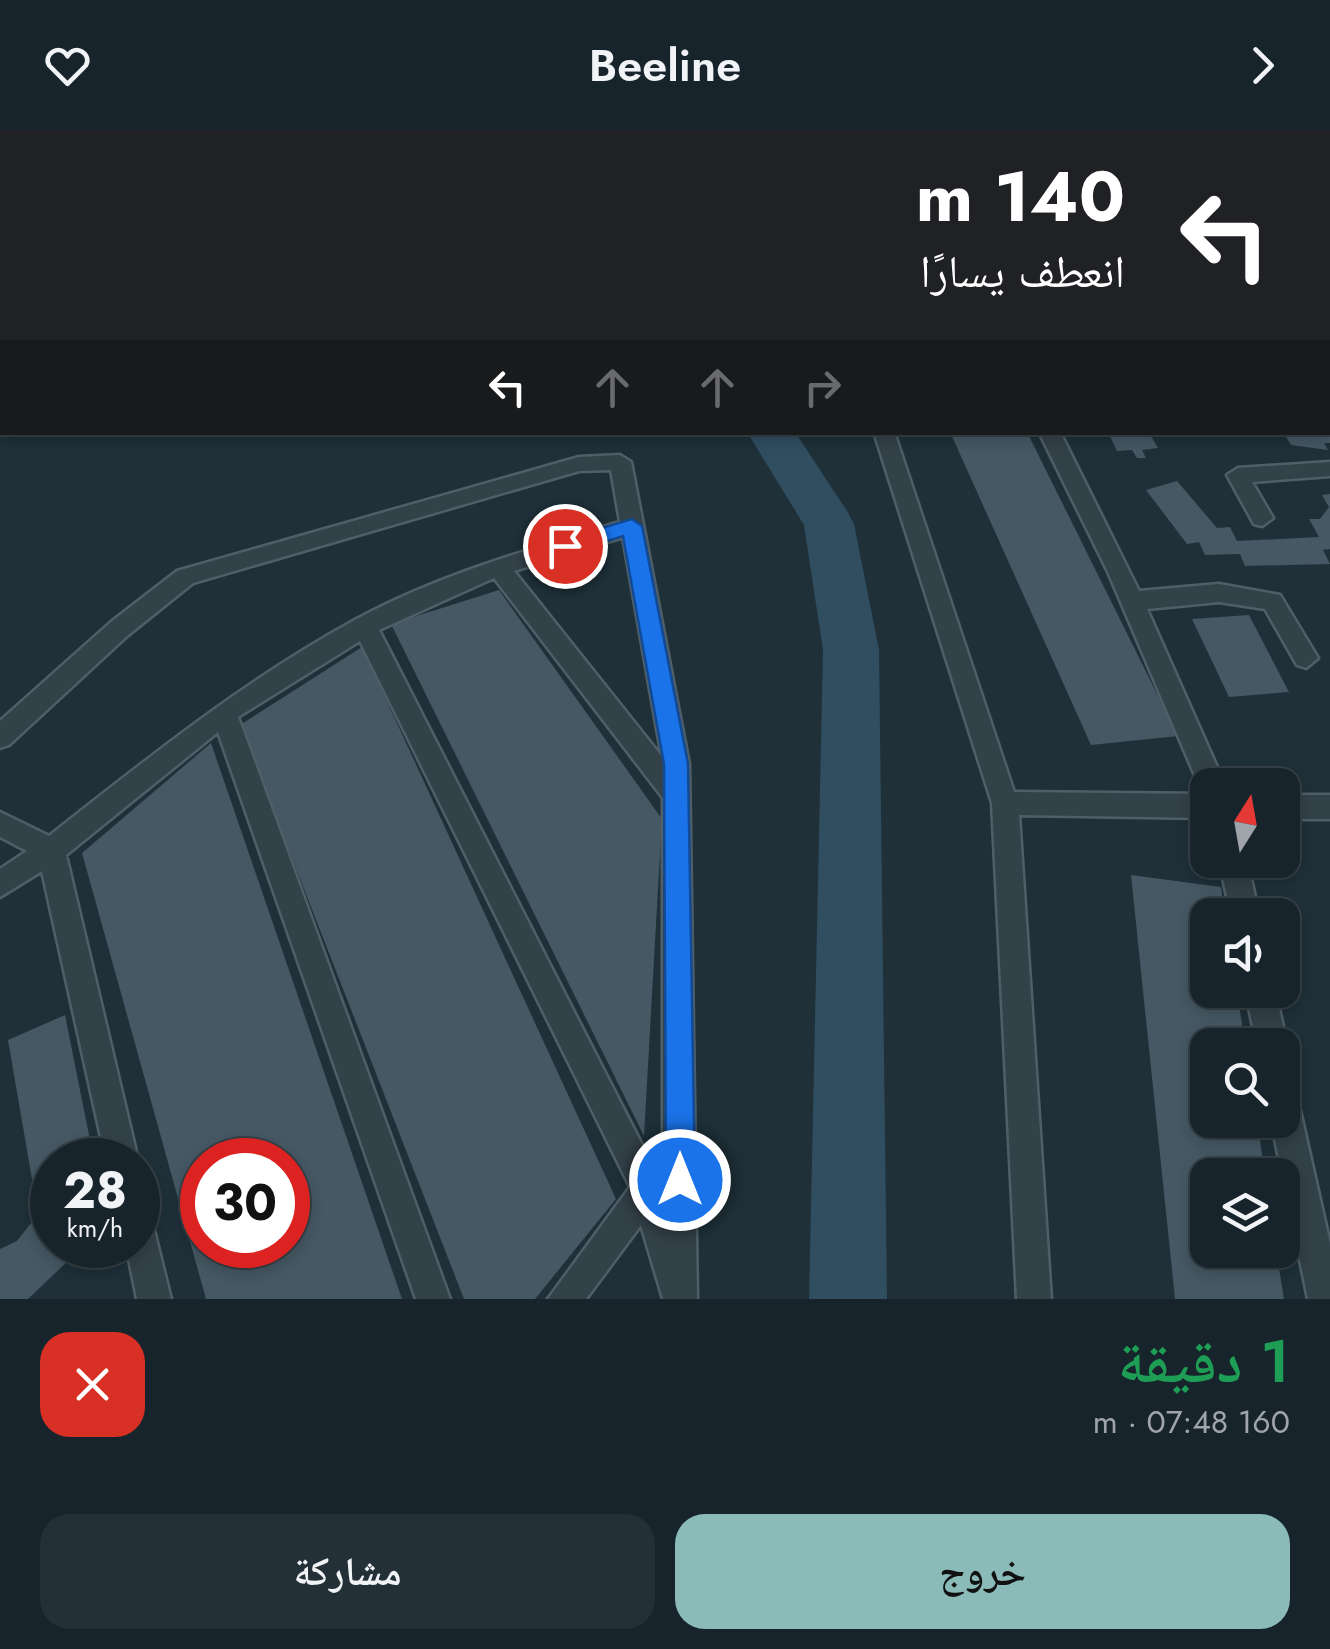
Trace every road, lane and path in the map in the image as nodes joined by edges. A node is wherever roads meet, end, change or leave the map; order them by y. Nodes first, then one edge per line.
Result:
1 (885, 435) edge
2 (1049, 435) edge
3 (1330, 469) edge
4 (1262, 518) dead end
5 (632, 526) junction
6 (498, 567) junction
7 (1132, 601) junction
8 (365, 626) junction
9 (1306, 658) dead end
10 (224, 713) junction
11 (0, 737) edge
12 (1205, 768) edge
13 (676, 796) junction
14 (1005, 803) junction
15 (1190, 806) edge
16 (1300, 807) edge
17 (1330, 807) edge
18 (0, 824) edge
19 (51, 850) junction
20 (0, 884) edge
21 (117, 1138) edge
22 (1291, 1138) edge
23 (648, 1189) junction
24 (147, 1268) edge
25 (154, 1299) edge
26 (434, 1299) edge
27 (565, 1299) edge
28 (679, 1299) edge
29 (1034, 1299) edge
30 (1325, 1299) edge

1 - 14 street
2 - 7 street
3 - 4 street
5 - 6 street
5 - 11 street
5 - 13 street
6 - 8 street
6 - 13 street
7 - 9 street
7 - 12 street
8 - 10 street
8 - 23 street
10 - 19 street
10 - 26 street
13 - 28 street
14 - 15 street
14 - 29 street
16 - 17 street
18 - 19 street
19 - 20 street
19 - 21 street
22 - 30 street
23 - 27 street
23 - 28 street
24 - 25 street

